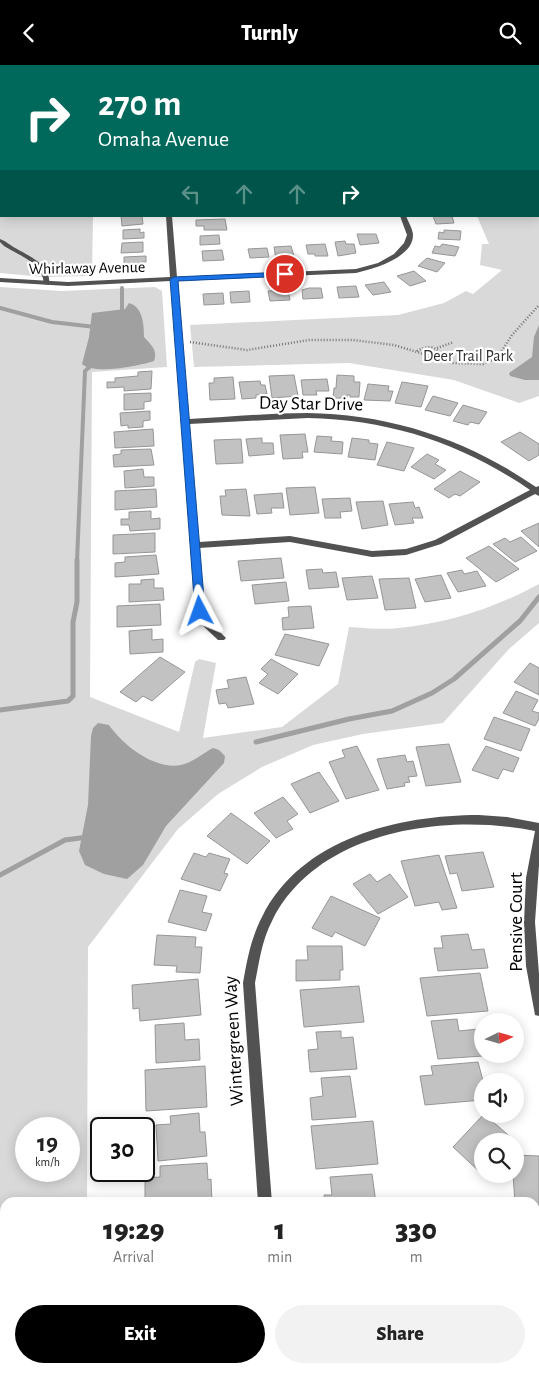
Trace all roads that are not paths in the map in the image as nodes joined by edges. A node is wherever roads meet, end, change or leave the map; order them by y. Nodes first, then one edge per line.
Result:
1 (169, 217) edge
2 (403, 217) edge
3 (0, 240) edge
4 (174, 279) junction
5 (0, 280) edge
6 (47, 284) junction
7 (185, 422) junction
8 (538, 491) edge
9 (195, 545) junction
10 (221, 638) dead end
11 (539, 827) edge
12 (539, 833) edge
13 (539, 1011) edge
14 (265, 1197) edge

1 - 4 street
2 - 4 street, Whirlaway Avenue
3 - 6 lane
4 - 6 street, Whirlaway Avenue
4 - 7 street
5 - 6 street, Whirlaway Avenue
7 - 8 street, Day Star Drive
7 - 9 street
8 - 9 street
9 - 10 street
11 - 14 street, Wintergreen Way
12 - 13 street, Pensive Court

